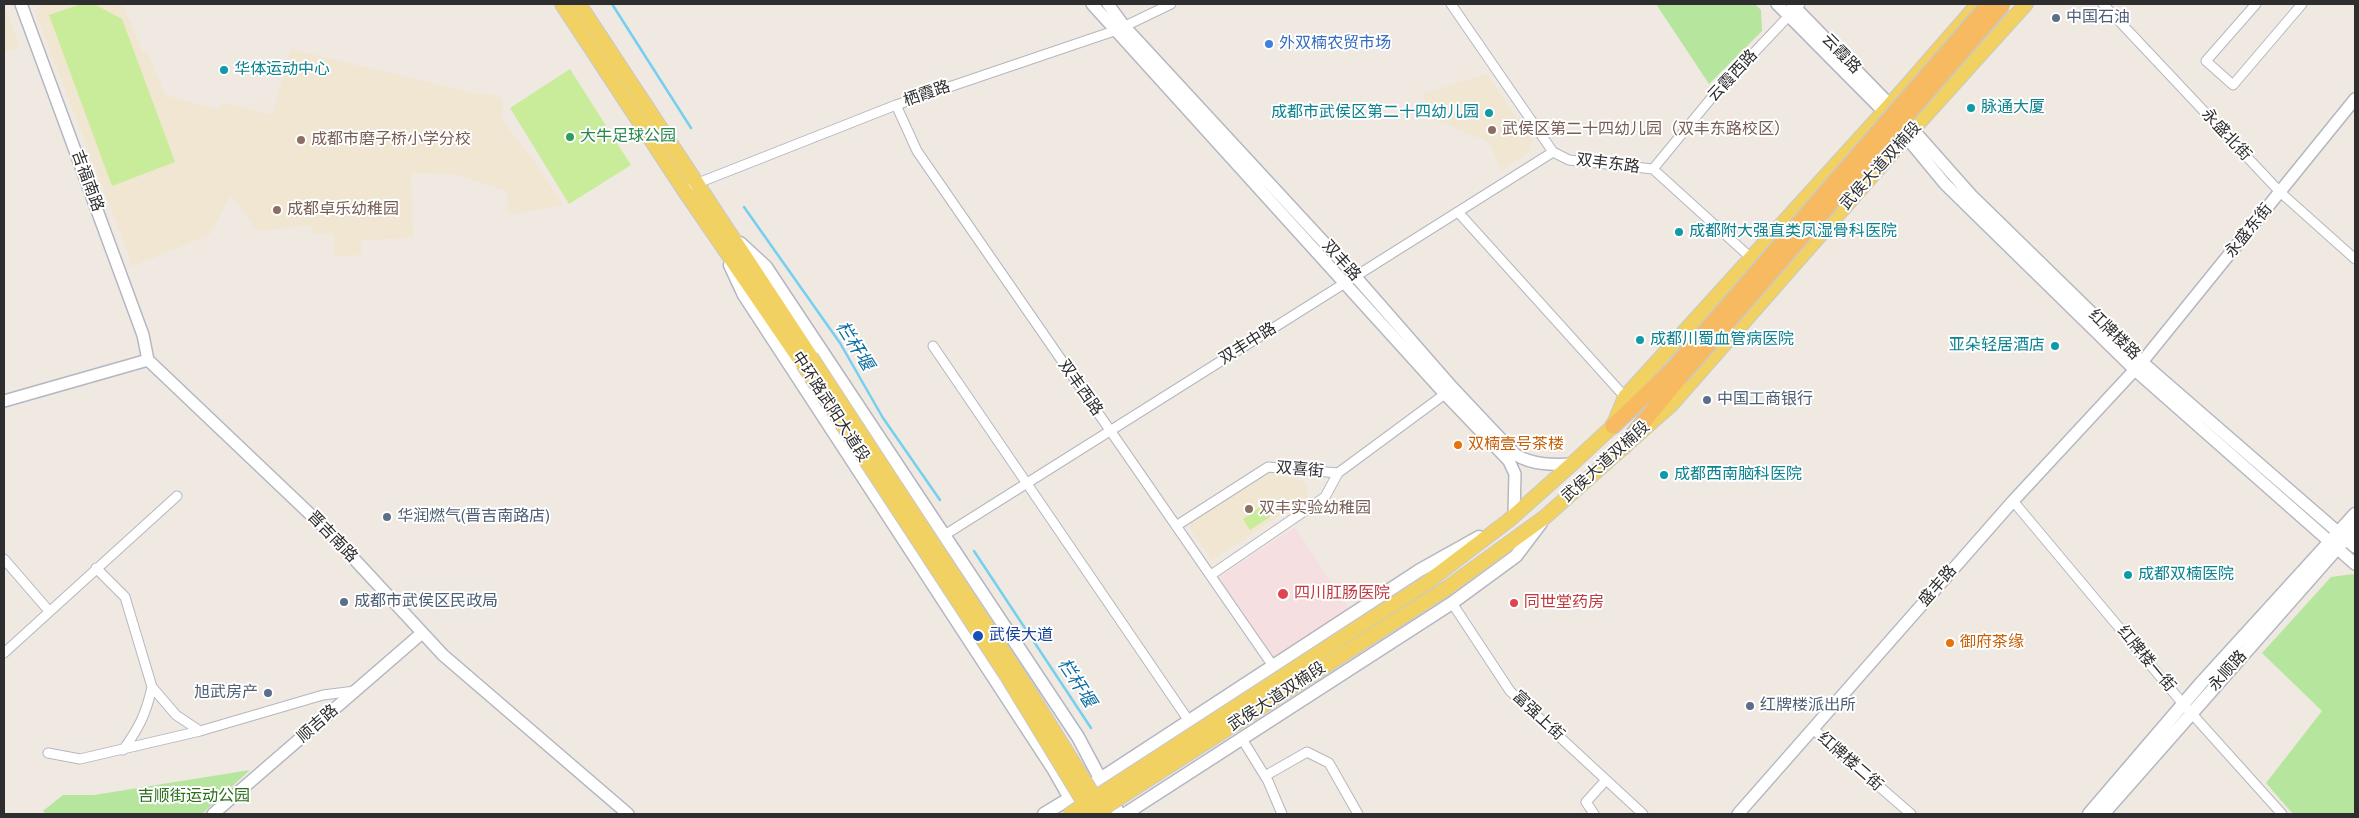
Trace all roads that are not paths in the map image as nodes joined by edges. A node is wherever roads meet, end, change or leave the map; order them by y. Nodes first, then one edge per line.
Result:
1 (21, 4) edge
2 (562, 4) edge
3 (579, 4) edge
4 (1092, 4) edge
5 (1108, 4) edge
6 (1171, 4) edge
7 (1451, 4) edge
8 (1777, 4) edge
9 (1978, 4) edge
10 (1989, 4) edge
11 (2003, 4) edge
12 (2026, 4) edge
13 (2104, 4) edge
14 (2256, 4) edge
15 (2302, 4) edge
16 (1794, 8) edge
17 (1120, 28) junction
18 (2355, 99) edge
19 (896, 105) junction
20 (1886, 108) junction
21 (1910, 133) junction
22 (1552, 152) junction
23 (1653, 169) junction
24 (697, 182) junction
25 (684, 190) junction
26 (2280, 192) junction
27 (1458, 212) junction
28 (726, 239) junction
29 (1750, 256) junction
30 (2355, 259) edge
31 (1350, 279) junction
32 (933, 346) dead end
33 (148, 360) junction
34 (807, 361) junction
35 (2138, 366) junction
36 (1676, 373) junction
37 (1446, 394) junction
38 (1624, 397) junction
39 (4, 401) edge
40 (1613, 426) junction
41 (1110, 431) junction
42 (1623, 447) junction
43 (1572, 464) junction
44 (1338, 473) junction
45 (1027, 483) junction
46 (177, 496) dead end
47 (2013, 501) junction
48 (2355, 514) edge
49 (1545, 517) junction
50 (1511, 518) junction
51 (1176, 526) junction
52 (2355, 528) edge
53 (943, 536) junction
54 (2342, 542) edge
55 (4, 559) edge
56 (2355, 564) edge
57 (96, 568) junction
58 (1211, 575) junction
59 (1452, 602) junction
60 (49, 611) junction
61 (422, 633) junction
62 (4, 653) edge
63 (1273, 666) junction
64 (152, 687) junction
65 (355, 691) junction
66 (2188, 708) junction
67 (1189, 721) junction
68 (1813, 729) junction
69 (200, 730) junction
70 (1242, 739) junction
71 (122, 750) junction
72 (48, 753) dead end
73 (1265, 776) junction
74 (1101, 779) junction
75 (1606, 780) junction
76 (1070, 798) junction
77 (213, 814) edge
78 (628, 814) edge
79 (1044, 814) edge
80 (1070, 814) edge
81 (1079, 814) edge
82 (1093, 814) edge
83 (1105, 814) edge
84 (1119, 814) edge
85 (1125, 814) edge
86 (1282, 814) edge
87 (1358, 814) edge
88 (1594, 814) edge
89 (1643, 814) edge
90 (1738, 814) edge
91 (1911, 814) edge
92 (2089, 814) edge
93 (2103, 814) edge
94 (2282, 814) edge

1 - 33 street, 吉福南路
2 - 25 main road, 中环路武阳大道段
3 - 24 main road, 中环路武阳大道段
4 - 17 street
5 - 17 street
6 - 17 street, 栖霞路
7 - 22 street
8 - 16 street, 云霞路
9 - 20 main road, 武侯大道双楠段
10 - 36 highway, bridge
11 - 36 highway, bridge
12 - 21 main road, 武侯大道双楠段
13 - 26 street, 永盛北街
14 - 15 street
16 - 20 street, 云霞路
16 - 23 street, 云霞西路
17 - 19 street, 栖霞路
17 - 31 street, 双丰路
18 - 26 street, 永盛东街
19 - 24 street, 栖霞路
19 - 41 street, 双丰西路
20 - 21 street, 云霞路
20 - 29 main road, 武侯大道双楠段
21 - 35 street, 红牌楼路
21 - 42 main road, 武侯大道双楠段
22 - 23 street, 双丰东路
22 - 27 street, 双丰中路
23 - 29 street, 双丰东路
24 - 25 street, 栖霞路
24 - 28 main road, 中环路武阳大道段
25 - 28 main road, 中环路武阳大道段
26 - 30 street, 永盛北街
26 - 35 street, 永盛东街
27 - 31 street, 双丰中路
27 - 38 street
28 - 34 main road, 中环路武阳大道段
28 - 53 main road
28 - 76 main road
29 - 38 main road, 武侯大道双楠段
31 - 37 street, 双丰路
31 - 41 street, 双丰中路
31 - 43 street, 双丰路
32 - 45 street
33 - 39 street
33 - 61 street, 晋吉南路
34 - 82 main road, 中环路武阳大道段, bridge
34 - 83 main road, 中环路武阳大道段, bridge
35 - 47 street, 盛丰路
35 - 54 street, 红牌楼路
36 - 40 highway
36 - 42 highway
37 - 44 street, 双喜街
37 - 50 street, 双丰路
38 - 40 main road, 武侯大道双楠段
40 - 43 main road, 武侯大道双楠段
41 - 45 street, 双丰中路
41 - 51 street, 双丰西路
42 - 49 main road, 武侯大道双楠段
43 - 50 main road, 武侯大道双楠段
44 - 51 street, 双喜街
44 - 58 street
45 - 53 street, 双丰中路
45 - 67 street
46 - 57 street
47 - 66 street, 红牌楼一街
47 - 68 street, 盛丰路
48 - 54 main road
49 - 59 main road
49 - 82 main road, 武侯大道双楠段, bridge
50 - 63 main road
50 - 80 main road, 武侯大道双楠段, bridge
51 - 58 street, 双丰西路
52 - 54 main road, 永顺路
53 - 74 main road
54 - 56 street, 红牌楼路
54 - 66 main road, 永顺路
55 - 60 street
57 - 60 street
57 - 64 street
58 - 63 street, 双丰西路
59 - 70 main road
59 - 75 street, 富强上街
60 - 62 street
61 - 65 street, 顺吉路
61 - 78 street, 晋吉南路
63 - 67 main road
64 - 69 street
64 - 71 street
65 - 69 street
65 - 77 street, 顺吉路
66 - 92 main road
66 - 93 main road, 永顺路
66 - 94 street, 红牌楼一街
67 - 74 main road
68 - 90 street, 盛丰路
68 - 91 street, 红牌楼二街
69 - 71 street
70 - 73 street
70 - 85 main road
71 - 72 street
73 - 86 street
73 - 87 street
74 - 76 main road
74 - 84 main road
75 - 88 street
75 - 89 street, 富强上街
76 - 79 main road
76 - 81 main road

